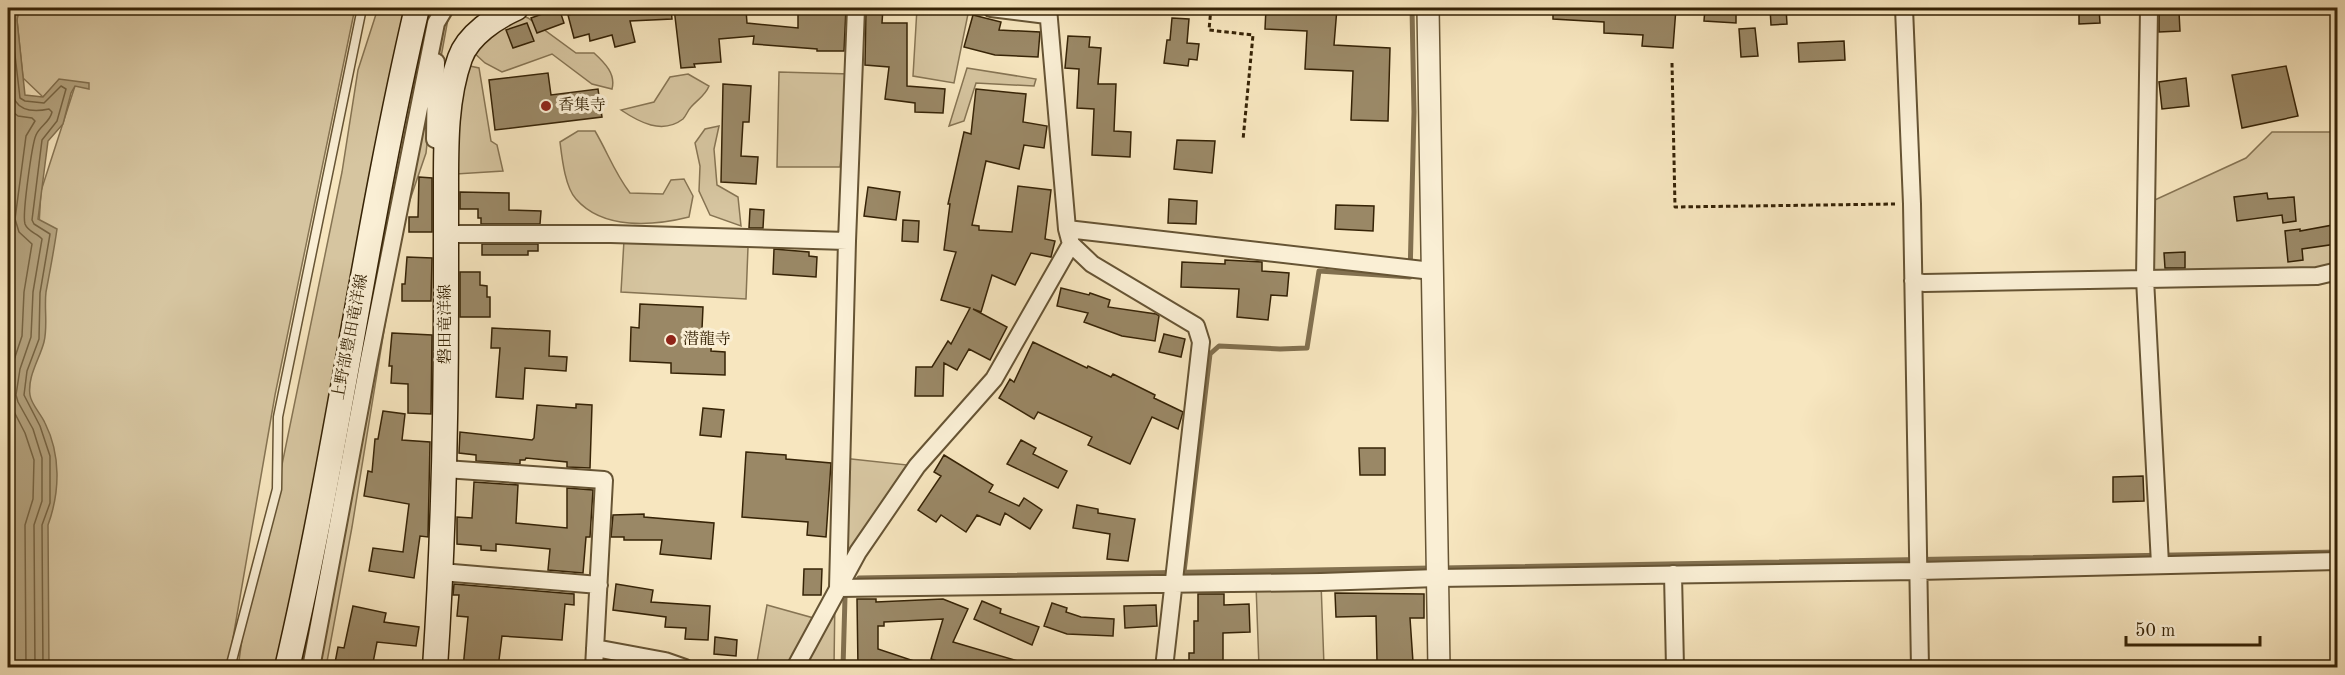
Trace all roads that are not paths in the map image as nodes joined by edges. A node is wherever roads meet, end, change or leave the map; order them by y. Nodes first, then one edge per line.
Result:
1 (362, 8) edge
2 (417, 8) edge
3 (445, 8) edge
4 (516, 8) edge
5 (856, 8) edge
6 (992, 8) edge
7 (1428, 8) edge
8 (1904, 8) edge
9 (2149, 8) edge
10 (1047, 11) edge
11 (438, 15) edge
12 (446, 144) junction
13 (446, 234) junction
14 (1069, 237) junction
15 (847, 241) junction
16 (1432, 271) junction
17 (2337, 271) edge
18 (2145, 279) junction
19 (1912, 281) junction
20 (445, 469) junction
21 (2337, 561) edge
22 (2160, 564) junction
23 (1918, 571) junction
24 (441, 572) junction
25 (1673, 574) junction
26 (1437, 578) junction
27 (1174, 584) junction
28 (598, 585) junction
29 (838, 588) junction
30 (595, 648) junction
31 (230, 668) edge
32 (287, 668) edge
33 (311, 668) edge
34 (435, 668) edge
35 (594, 668) edge
36 (685, 668) edge
37 (795, 668) edge
38 (1164, 668) edge
39 (1439, 668) edge
40 (1675, 668) edge
41 (1920, 668) edge

1 - 31 lane
2 - 32 main road, 上野部豊田竜洋線
3 - 11 street
4 - 12 main road, 磐田竜洋線
5 - 15 street
6 - 10 street
7 - 16 street
8 - 19 street
9 - 18 street
10 - 14 street
11 - 12 street
11 - 33 street
12 - 13 main road, 磐田竜洋線
13 - 15 street
13 - 20 main road, 磐田竜洋線
14 - 16 street
14 - 27 street
14 - 29 street
15 - 29 street
16 - 26 street
17 - 18 street
18 - 19 street
18 - 22 street
19 - 23 street
20 - 24 main road, 磐田竜洋線
20 - 28 street
21 - 22 street
22 - 23 street
23 - 25 street
23 - 41 street
24 - 28 street
24 - 34 main road, 磐田竜洋線
25 - 26 street
25 - 40 street
26 - 27 street
26 - 39 street
27 - 29 street
27 - 38 street
28 - 30 street
29 - 37 street
30 - 35 street
30 - 36 street

